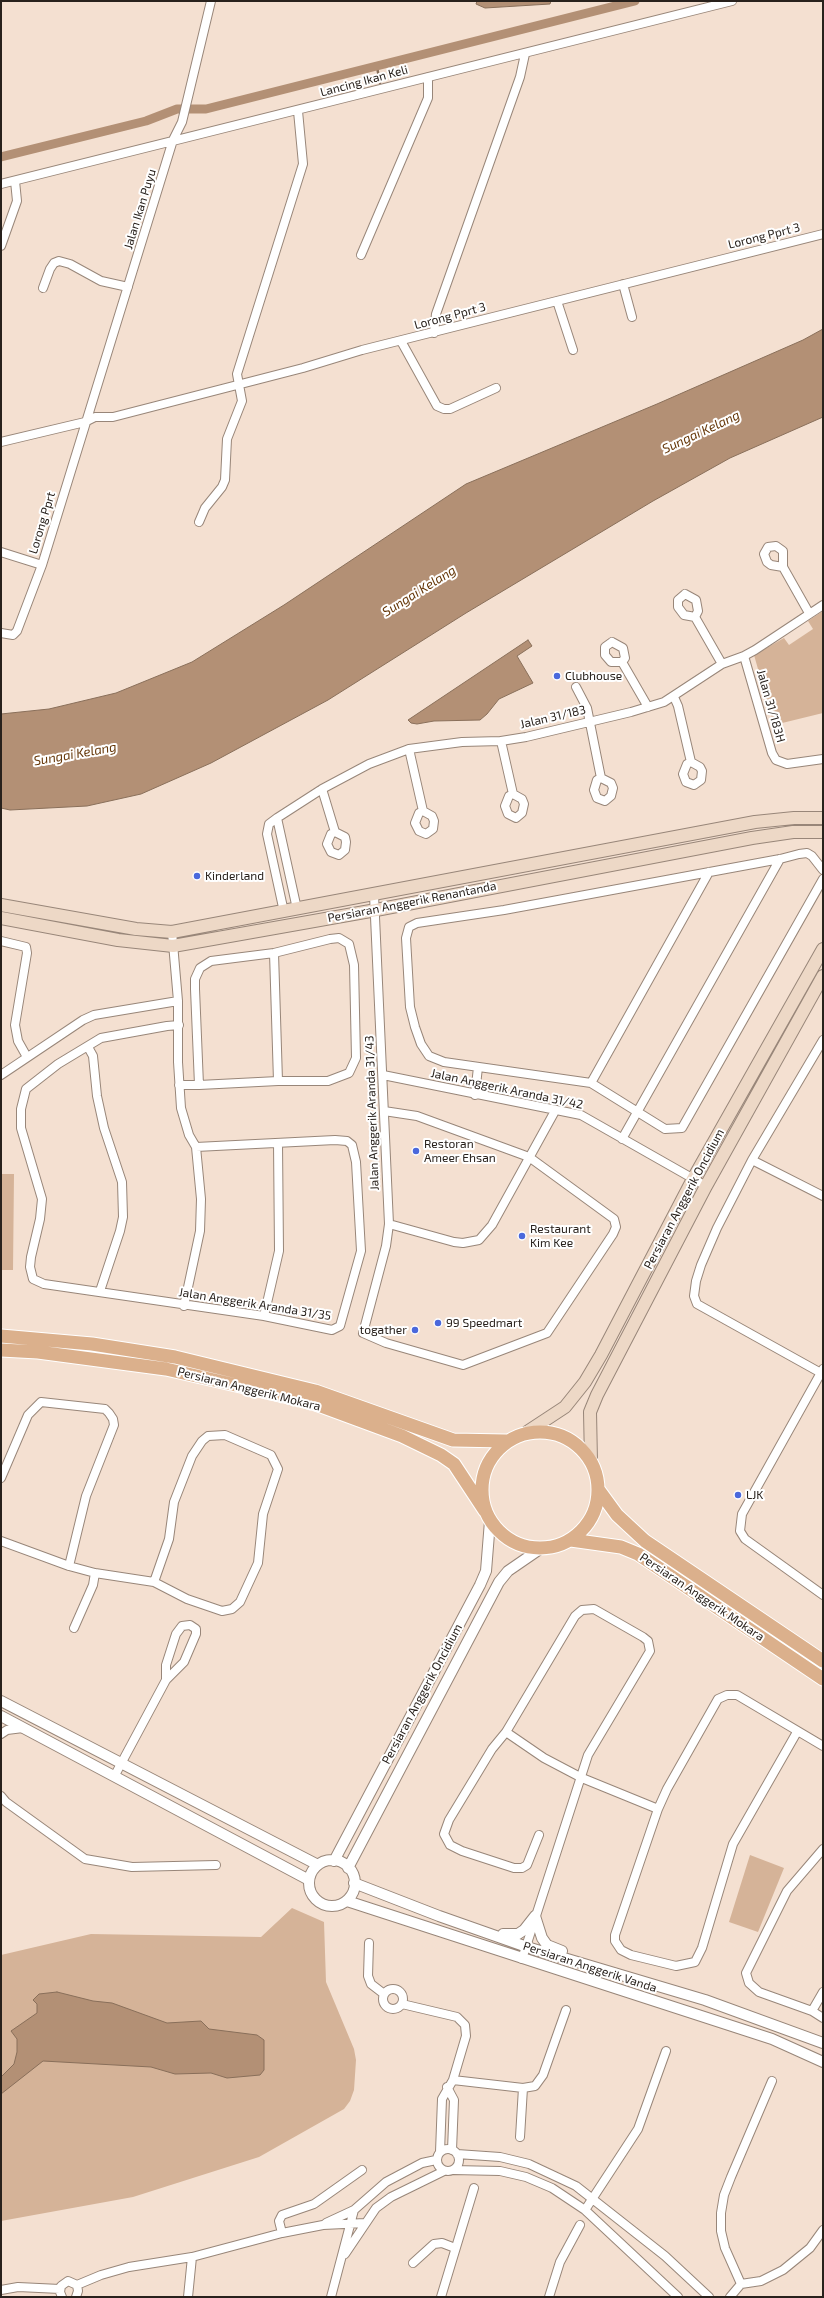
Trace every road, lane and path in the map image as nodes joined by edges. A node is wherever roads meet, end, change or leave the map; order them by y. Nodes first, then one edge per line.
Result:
1 (211, 1) edge
2 (732, 1) edge
3 (525, 54) junction
4 (428, 77) junction
5 (298, 111) junction
6 (173, 140) junction
7 (15, 181) junction
8 (1, 184) edge
9 (823, 234) edge
10 (1, 246) edge
11 (361, 255) dead end
12 (623, 284) junction
13 (128, 287) junction
14 (43, 288) dead end
15 (557, 301) junction
16 (632, 317) dead end
17 (434, 333) junction
18 (401, 341) junction
19 (573, 350) dead end
20 (238, 384) junction
21 (496, 388) dead end
22 (85, 422) junction
23 (1, 442) edge
24 (199, 522) dead end
25 (1, 552) edge
26 (42, 565) junction
27 (783, 567) dead end
28 (823, 605) edge
29 (809, 613) junction
30 (695, 617) dead end
31 (1, 633) edge
32 (744, 656) junction
33 (622, 662) dead end
34 (722, 664) junction
35 (576, 687) dead end
36 (674, 697) junction
37 (648, 707) junction
38 (590, 721) junction
39 (501, 741) junction
40 (409, 748) junction
41 (823, 759) edge
42 (691, 762) dead end
43 (601, 778) dead end
44 (322, 789) junction
45 (512, 794) dead end
46 (423, 811) dead end
47 (277, 818) junction
48 (823, 818) edge
49 (335, 832) dead end
50 (823, 832) edge
51 (780, 859) junction
52 (823, 870) edge
53 (709, 872) junction
54 (290, 876) junction
55 (277, 879) junction
56 (823, 879) edge
57 (374, 894) junction
58 (1, 905) edge
59 (298, 909) junction
60 (376, 910) junction
61 (284, 912) junction
62 (1, 918) edge
63 (172, 932) junction
64 (1, 941) edge
65 (173, 946) junction
66 (823, 949) edge
67 (274, 953) junction
68 (823, 976) edge
69 (178, 1001) junction
70 (179, 1026) junction
71 (823, 1040) edge
72 (88, 1047) junction
73 (27, 1057) junction
74 (478, 1068) junction
75 (1, 1075) edge
76 (383, 1075) junction
77 (278, 1081) junction
78 (591, 1083) junction
79 (179, 1085) junction
80 (200, 1085) junction
81 (475, 1095) junction
82 (384, 1111) junction
83 (555, 1111) junction
84 (638, 1111) junction
85 (622, 1139) junction
86 (278, 1143) junction
87 (196, 1147) junction
88 (530, 1157) junction
89 (752, 1160) junction
90 (693, 1179) junction
91 (706, 1186) junction
92 (823, 1196) edge
93 (389, 1224) junction
94 (100, 1291) junction
95 (184, 1306) junction
96 (264, 1316) junction
97 (1, 1336) edge
98 (1, 1350) edge
99 (822, 1371) edge
100 (527, 1432) junction
101 (506, 1441) junction
102 (591, 1461) junction
103 (1, 1478) edge
104 (598, 1489) junction
105 (488, 1516) junction
106 (571, 1540) junction
107 (1, 1541) edge
108 (540, 1549) junction
109 (70, 1566) junction
110 (95, 1573) junction
111 (154, 1582) junction
112 (823, 1595) edge
113 (74, 1628) dead end
114 (823, 1661) edge
115 (823, 1679) edge
116 (166, 1680) junction
117 (1, 1701) edge
118 (1, 1716) edge
119 (23, 1728) junction
120 (506, 1732) junction
121 (797, 1732) junction
122 (1, 1734) edge
123 (823, 1746) edge
124 (121, 1764) junction
125 (115, 1775) junction
126 (582, 1778) junction
127 (1, 1796) edge
128 (658, 1810) junction
129 (539, 1834) dead end
130 (823, 1849) edge
131 (334, 1861) junction
132 (216, 1865) dead end
133 (318, 1865) junction
134 (348, 1868) junction
135 (309, 1880) junction
136 (354, 1883) junction
137 (347, 1900) junction
138 (535, 1916) junction
139 (492, 1933) junction
140 (369, 1943) dead end
141 (527, 1947) junction
142 (522, 1959) junction
143 (574, 1961) junction
144 (823, 1992) edge
145 (384, 1994) junction
146 (402, 2004) junction
147 (566, 2010) dead end
148 (812, 2011) junction
149 (823, 2018) edge
150 (823, 2043) edge
151 (666, 2051) dead end
152 (823, 2062) edge
153 (454, 2080) junction
154 (772, 2081) dead end
155 (447, 2087) junction
156 (523, 2088) junction
157 (520, 2137) dead end
158 (455, 2152) junction
159 (438, 2156) junction
160 (362, 2170) dead end
161 (453, 2170) junction
162 (444, 2171) junction
163 (474, 2188) dead end
164 (592, 2198) junction
165 (354, 2210) junction
166 (585, 2210) junction
167 (365, 2222) junction
168 (349, 2223) junction
169 (323, 2225) junction
170 (580, 2225) dead end
171 (823, 2230) edge
172 (282, 2233) junction
173 (455, 2248) junction
174 (192, 2257) junction
175 (340, 2262) junction
176 (413, 2263) dead end
177 (741, 2284) junction
178 (77, 2285) junction
179 (1, 2290) edge
180 (61, 2293) edge
181 (76, 2297) edge
182 (188, 2297) edge
183 (332, 2297) edge
184 (441, 2297) edge
185 (549, 2297) edge
186 (678, 2297) edge
187 (709, 2297) edge
188 (730, 2297) edge

1 - 6 street, Jalan Ikan Puyu
2 - 3 street, Lancing Ikan Keli
3 - 4 street, Lancing Ikan Keli
3 - 17 street
4 - 5 street, Lancing Ikan Keli
4 - 11 street
5 - 6 street, Lancing Ikan Keli
5 - 20 street
6 - 7 street, Lancing Ikan Keli
6 - 13 street, Jalan Ikan Puyu
7 - 8 street, Lancing Ikan Keli
7 - 10 street
9 - 12 street, Lorong Pprt 3
12 - 15 street, Lorong Pprt 3
12 - 16 street
13 - 14 street
13 - 22 street, Jalan Ikan Puyu
15 - 17 street, Lorong Pprt 3
15 - 19 street
17 - 18 street, Lorong Pprt 3
18 - 20 street, Lorong Pprt 3
18 - 21 street
20 - 22 street, Lorong Pprt 3
20 - 24 street
22 - 23 street, Lorong Pprt 3
22 - 26 street, Lorong Pprt
25 - 26 street
26 - 31 street, Lorong Pprt
27 - 29 street
28 - 29 street, Jalan 31/183
29 - 32 street, Jalan 31/183
30 - 34 street
32 - 34 street, Jalan 31/183
32 - 41 street, Jalan 31/183H
33 - 37 street
34 - 36 street, Jalan 31/183
35 - 38 street
36 - 37 street, Jalan 31/183
36 - 42 street
37 - 38 street, Jalan 31/183
38 - 39 street, Jalan 31/183
38 - 43 street
39 - 40 street, Jalan 31/183
39 - 45 street
40 - 44 street, Jalan 31/183
40 - 46 street
44 - 47 street, Jalan 31/183
44 - 49 street
47 - 54 street
47 - 55 street
48 - 57 main road, Persiaran Anggerik Renantanda
50 - 60 main road, Persiaran Anggerik Renantanda
51 - 52 street
51 - 53 street
51 - 84 street
53 - 74 street
53 - 78 street
54 - 55 street
54 - 59 street
55 - 61 street
56 - 84 street
57 - 59 main road, Persiaran Anggerik Renantanda
57 - 60 street, Jalan Anggerik Aranda 31/43
58 - 63 main road, Persiaran Anggerik Renantanda
59 - 61 main road, Persiaran Anggerik Renantanda
60 - 65 main road, Persiaran Anggerik Renantanda
60 - 76 street, Jalan Anggerik Aranda 31/43
61 - 63 main road, Persiaran Anggerik Renantanda
62 - 65 main road, Persiaran Anggerik Renantanda
63 - 65 street
64 - 73 street
65 - 69 street
66 - 90 main road, Persiaran Anggerik Oncidium
67 - 77 street
67 - 77 street
67 - 80 street
68 - 91 main road, Persiaran Anggerik Oncidium
69 - 70 street
69 - 73 street
70 - 72 street
70 - 79 street
71 - 89 street
72 - 94 street
72 - 94 street, Jalan Anggerik Aranda 31/35
73 - 75 street
74 - 78 street
74 - 81 street
76 - 81 street, Jalan Anggerik Aranda 31/42
76 - 82 street, Jalan Anggerik Aranda 31/43
77 - 80 street
78 - 84 street
79 - 80 street
79 - 87 street
81 - 83 street, Jalan Anggerik Aranda 31/42
82 - 88 street
82 - 93 street, Jalan Anggerik Aranda 31/43
83 - 85 street, Jalan Anggerik Aranda 31/42
83 - 88 street
84 - 85 street
85 - 90 street, Jalan Anggerik Aranda 31/42
86 - 87 street, Jalan Anggerik Aranda 31/35
86 - 96 street
86 - 96 street, Jalan Anggerik Aranda 31/35
87 - 95 street
88 - 93 street
88 - 93 street, Jalan Anggerik Aranda 31/43
89 - 92 street
89 - 99 street
90 - 91 street, Jalan Anggerik Aranda 31/42
90 - 100 main road, Persiaran Anggerik Oncidium
91 - 102 main road, Persiaran Anggerik Oncidium
94 - 95 street, Jalan Anggerik Aranda 31/35
95 - 96 street, Jalan Anggerik Aranda 31/35
97 - 101 main road, Persiaran Anggerik Mokara
98 - 105 main road, Persiaran Anggerik Mokara
99 - 112 street
100 - 101 main road
100 - 102 main road
101 - 105 main road
102 - 104 main road
103 - 109 street
104 - 106 main road
104 - 114 main road, Persiaran Anggerik Mokara
105 - 108 main road
105 - 131 street, Persiaran Anggerik Oncidium
106 - 108 main road
106 - 115 main road, Persiaran Anggerik Mokara
107 - 109 street
108 - 134 street, Persiaran Anggerik Oncidium
109 - 110 street
110 - 111 street
110 - 113 street
111 - 111 street
116 - 116 street
116 - 124 street
117 - 124 street
118 - 119 street
119 - 122 street
119 - 125 street
120 - 126 street
120 - 126 street
120 - 129 street
121 - 123 street
121 - 128 street
121 - 128 street
124 - 125 street
124 - 133 street
125 - 135 street
126 - 128 street
126 - 138 street
127 - 132 street
130 - 148 street
131 - 133 street
131 - 134 street
133 - 135 street
134 - 136 street
135 - 137 street
136 - 137 street
136 - 139 street, Persiaran Anggerik Vanda
137 - 142 street, Persiaran Anggerik Vanda
138 - 139 street
138 - 141 street
138 - 143 street
139 - 141 street, Persiaran Anggerik Vanda
140 - 145 street
141 - 142 street
141 - 143 street, Persiaran Anggerik Vanda
142 - 152 street, Persiaran Anggerik Vanda
143 - 150 street, Persiaran Anggerik Vanda
144 - 148 street
145 - 146 street
145 - 146 street
146 - 153 street
147 - 156 street
148 - 149 street
151 - 164 street
153 - 155 street
153 - 156 street
154 - 177 street
155 - 158 street
155 - 159 street
156 - 157 street
158 - 159 street
158 - 161 street
158 - 164 street
159 - 162 street
159 - 165 street
160 - 172 street
161 - 162 street
161 - 166 street
162 - 167 street
163 - 173 street
164 - 166 street
164 - 187 street
165 - 168 street
165 - 169 street
166 - 186 street
167 - 168 street
167 - 175 street
168 - 169 street
168 - 175 street
169 - 172 street
170 - 185 street
171 - 177 street
172 - 174 street
173 - 176 street
173 - 184 street
174 - 178 street
174 - 182 street
175 - 183 street
177 - 188 street
178 - 180 street
178 - 181 street
179 - 180 street

